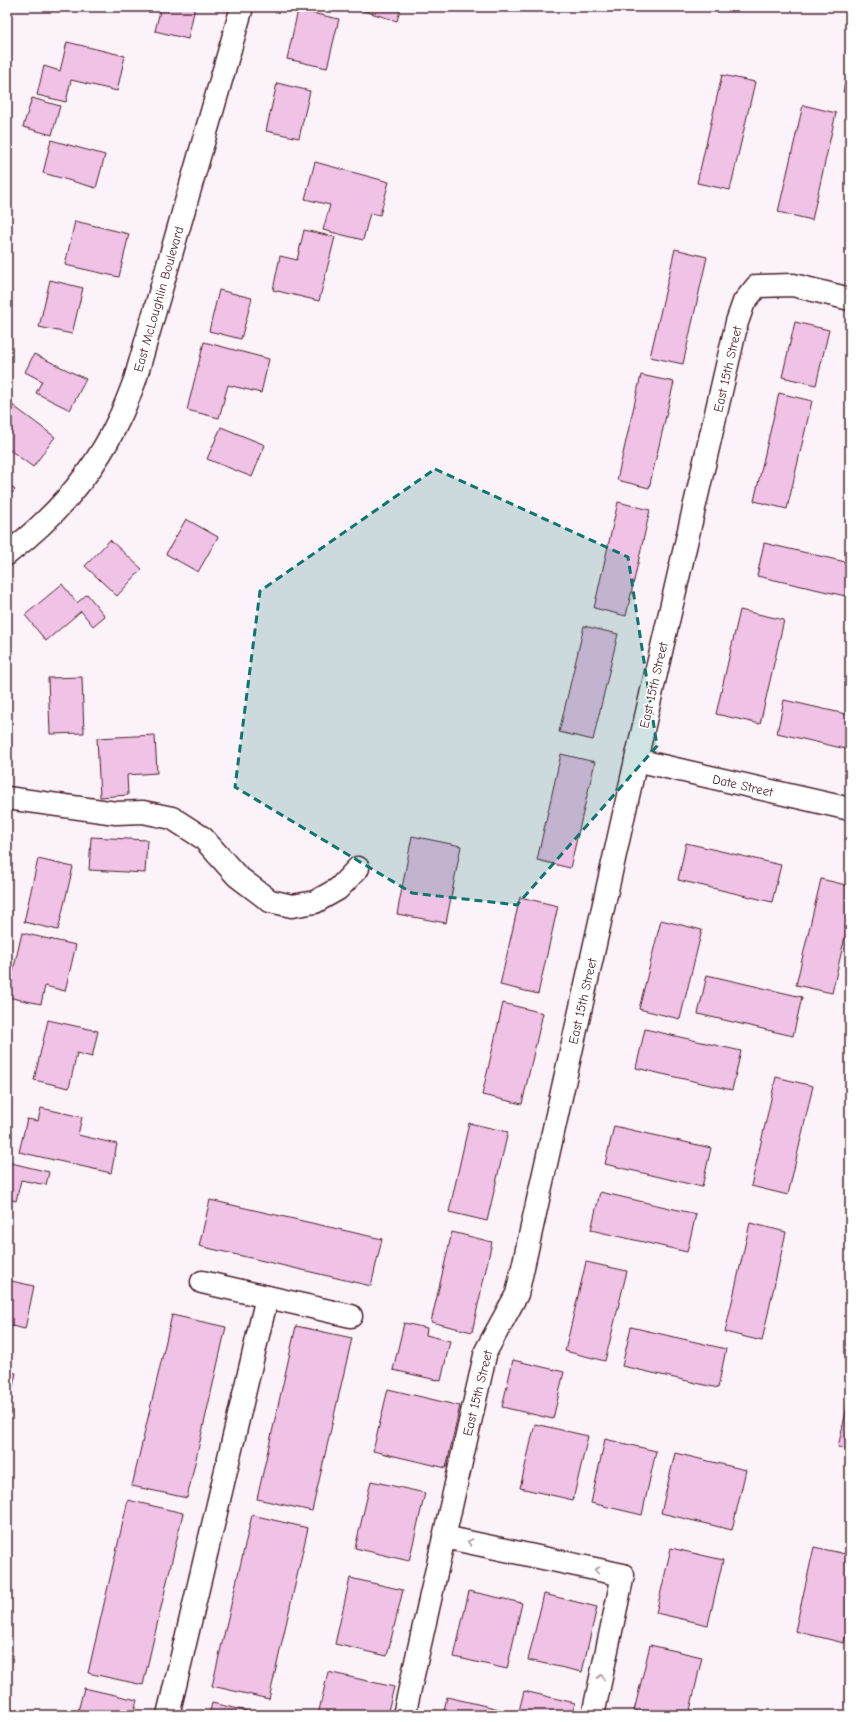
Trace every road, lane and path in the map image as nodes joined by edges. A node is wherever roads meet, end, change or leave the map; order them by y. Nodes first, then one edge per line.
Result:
1 (242, 7) edge
2 (850, 298) edge
3 (7, 554) edge
4 (636, 760) junction
5 (7, 798) edge
6 (850, 809) edge
7 (358, 868) dead end
8 (202, 1282) dead end
9 (267, 1297) junction
10 (351, 1316) dead end
11 (444, 1537) junction
12 (168, 1715) edge
13 (404, 1715) edge
14 (593, 1715) edge

1 - 3 street, East McLoughlin Boulevard
2 - 4 street, East 15th Street
4 - 6 street, Date Street
4 - 11 street, East 15th Street
5 - 7 street
8 - 9 street
9 - 10 street
9 - 12 street
11 - 13 street, East 15th Street
14 -> 11 street

